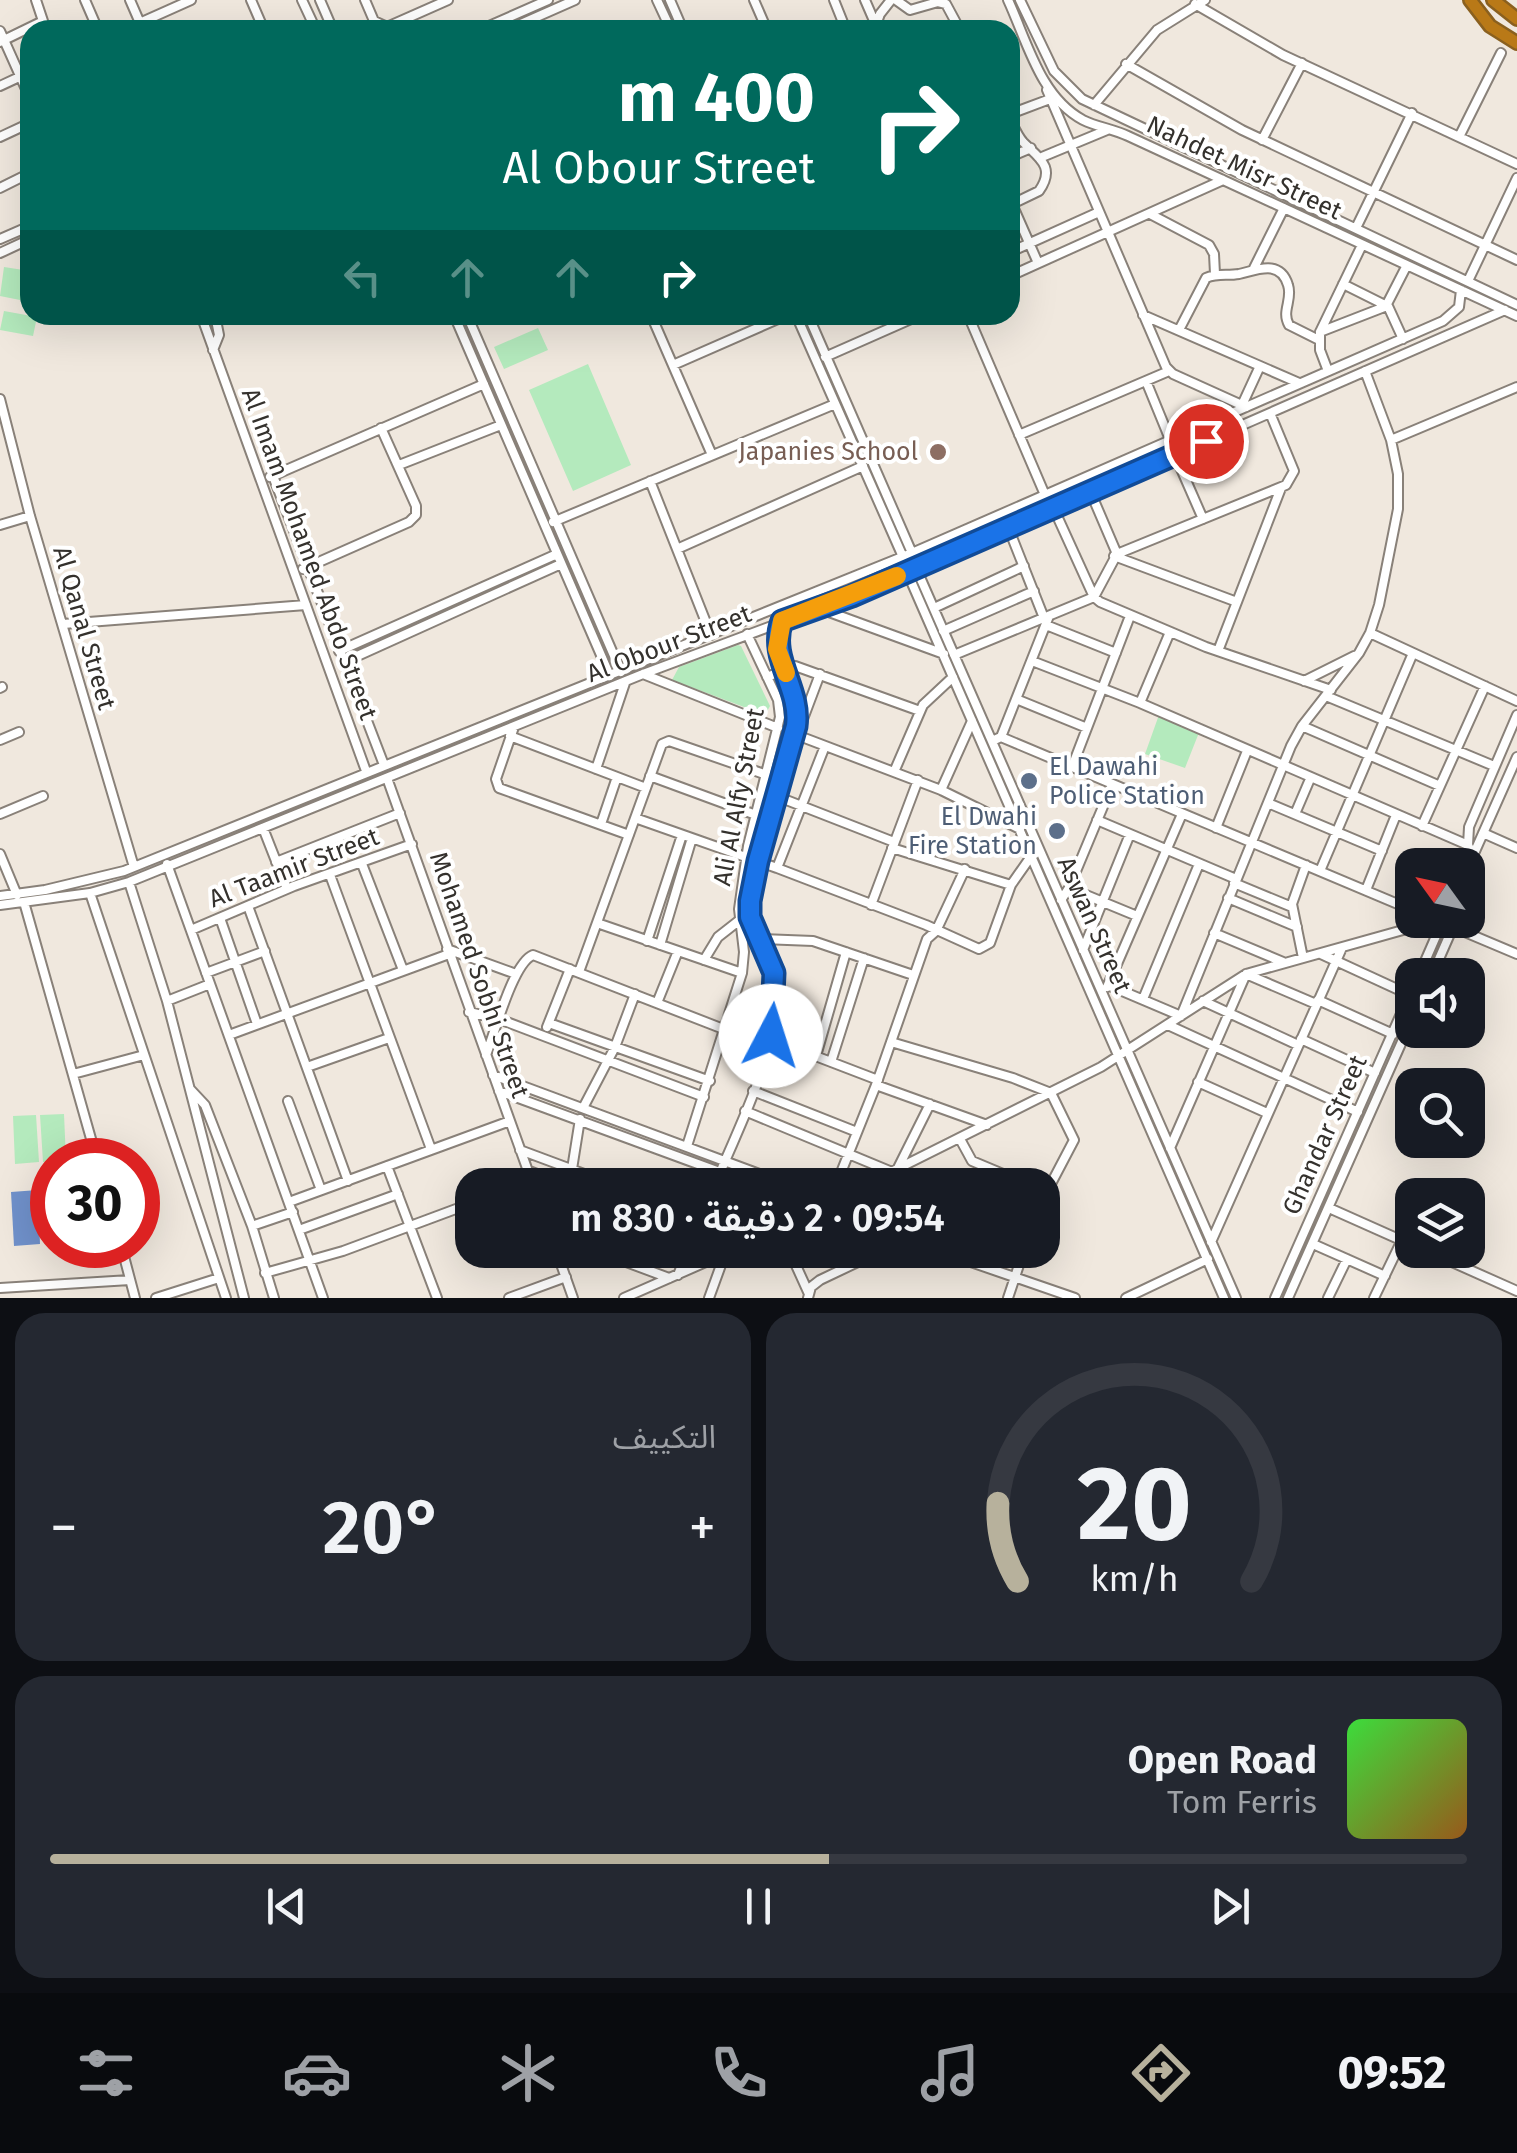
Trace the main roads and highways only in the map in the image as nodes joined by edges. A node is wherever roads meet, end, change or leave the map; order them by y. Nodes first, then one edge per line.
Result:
1 (1470, 0) edge
2 (1493, 0) edge
3 (1512, 16) edge
4 (1498, 32) junction
5 (1517, 42) edge

1 - 4 highway
2 - 3 highway
3 - 4 highway
4 - 5 highway

